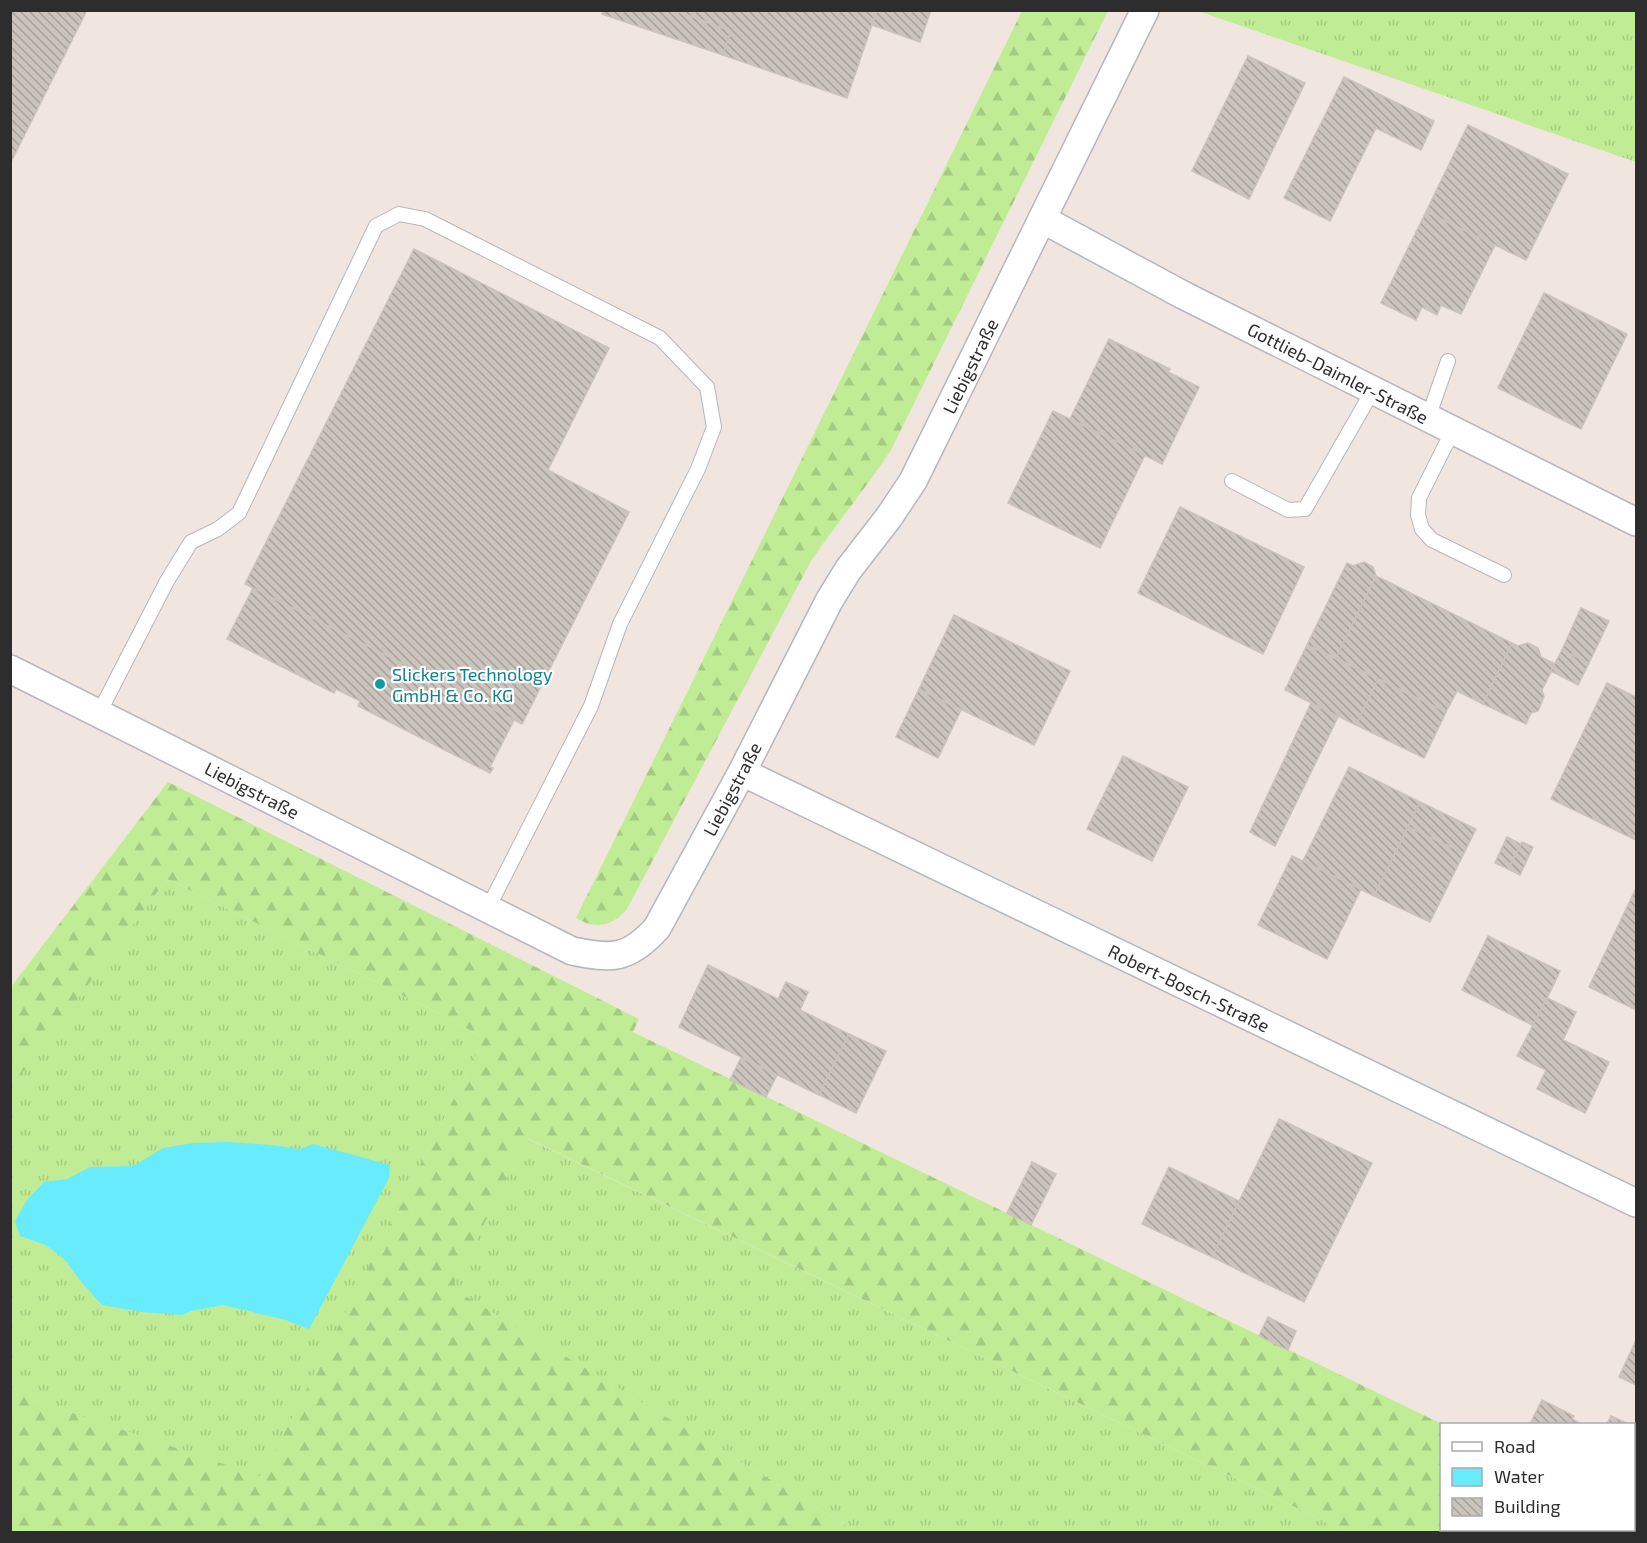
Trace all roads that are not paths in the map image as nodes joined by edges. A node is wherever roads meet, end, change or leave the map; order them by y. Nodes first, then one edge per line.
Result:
1 (1145, 10) edge
2 (1042, 219) junction
3 (1448, 361) dead end
4 (1372, 390) junction
5 (1428, 418) junction
6 (1453, 430) junction
7 (1232, 482) dead end
8 (1636, 522) edge
9 (1504, 575) dead end
10 (10, 669) edge
11 (99, 713) junction
12 (742, 772) junction
13 (488, 908) junction
14 (1636, 1203) edge

1 - 2 street, Liebigstraße
2 - 4 street, Gottlieb-Daimler-Straße
2 - 12 street, Liebigstraße
3 - 5 lane
4 - 5 street, Gottlieb-Daimler-Straße
4 - 7 lane
5 - 6 street, Gottlieb-Daimler-Straße
6 - 8 street, Gottlieb-Daimler-Straße
6 - 9 lane
10 - 11 street, Liebigstraße
11 - 13 street, Liebigstraße
11 - 13 lane
12 - 13 street, Liebigstraße
12 - 14 street, Robert-Bosch-Straße

